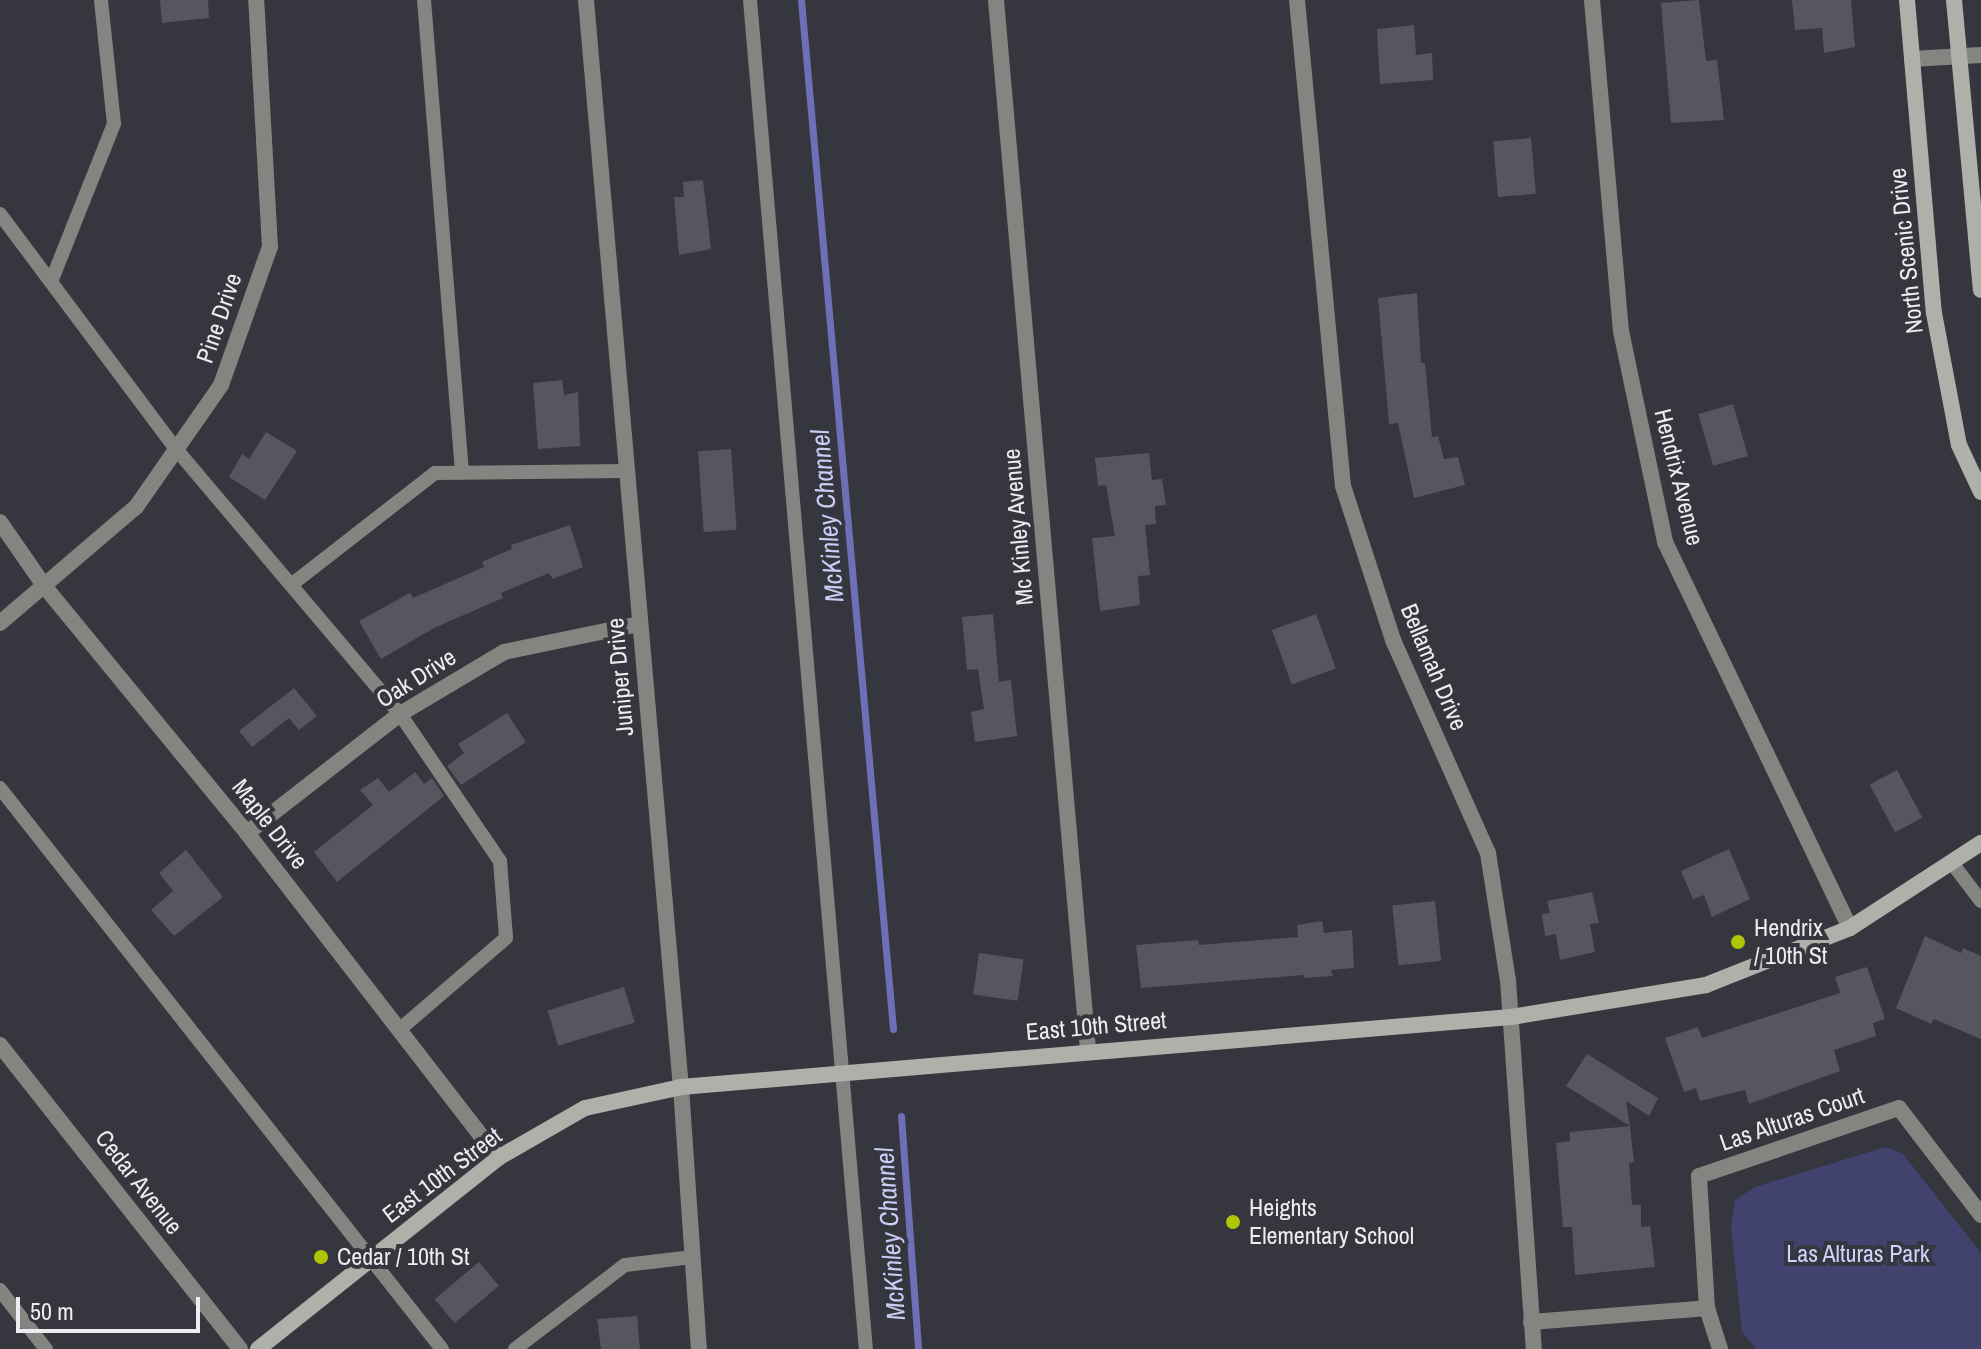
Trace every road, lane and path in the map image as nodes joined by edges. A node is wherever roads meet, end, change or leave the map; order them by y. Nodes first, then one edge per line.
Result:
1 (101, 0) edge
2 (256, 0) edge
3 (424, 0) edge
4 (586, 0) edge
5 (750, 0) edge
6 (996, 0) edge
7 (1297, 0) edge
8 (1592, 0) edge
9 (1907, 0) edge
10 (1954, 0) edge
11 (1981, 55) edge
12 (1959, 57) junction
13 (1912, 59) junction
14 (0, 214) edge
15 (51, 282) junction
16 (1981, 290) edge
17 (176, 449) junction
18 (626, 471) junction
19 (462, 472) junction
20 (1981, 492) edge
21 (0, 522) edge
22 (291, 585) junction
23 (45, 587) junction
24 (0, 623) edge
25 (639, 624) junction
26 (400, 714) junction
27 (0, 788) edge
28 (247, 833) junction
29 (1981, 843) edge
30 (1952, 863) junction
31 (1981, 901) edge
32 (1850, 928) junction
33 (1511, 1017) junction
34 (399, 1030) junction
35 (0, 1045) edge
36 (1088, 1050) junction
37 (844, 1072) junction
38 (681, 1087) junction
39 (498, 1158) junction
40 (1981, 1215) edge
41 (693, 1257) junction
42 (372, 1258) junction
43 (0, 1290) edge
44 (1707, 1308) junction
45 (1531, 1322) junction
46 (46, 1349) edge
47 (240, 1349) edge
48 (258, 1349) edge
49 (442, 1349) edge
50 (515, 1349) edge
51 (699, 1349) edge
52 (866, 1349) edge
53 (1534, 1349) edge
54 (1720, 1349) edge

1 - 15 lane
2 - 17 street, Pine Drive
3 - 19 lane
4 - 18 street, Juniper Drive
5 - 37 lane
6 - 36 street, Mc Kinley Avenue
7 - 33 street, Bellamah Drive
8 - 32 street, Hendrix Avenue
9 - 13 main road, North Scenic Drive
10 - 12 main road
11 - 12 street
12 - 13 street
12 - 16 main road
13 - 20 main road, North Scenic Drive
14 - 15 lane
15 - 17 lane
17 - 22 lane
17 - 23 street, Pine Drive
18 - 19 lane
18 - 25 street, Juniper Drive
19 - 22 lane
21 - 23 street, Maple Drive
22 - 26 lane
23 - 24 street, Pine Drive
23 - 28 street, Maple Drive
25 - 26 street, Oak Drive
25 - 38 street, Juniper Drive
26 - 28 street, Oak Drive
26 - 34 lane
27 - 42 lane
28 - 34 street, Maple Drive
29 - 30 main road, East 10th Street
30 - 31 lane
30 - 32 main road, East 10th Street
32 - 33 main road, East 10th Street
33 - 36 main road, East 10th Street
33 - 45 street, Bellamah Drive
34 - 39 street, Maple Drive
35 - 47 street, Cedar Avenue
36 - 37 main road, East 10th Street
37 - 38 main road, East 10th Street
37 - 52 lane
38 - 39 main road, East 10th Street
38 - 41 street, Juniper Drive
39 - 42 main road, East 10th Street
40 - 44 street, Las Alturas Court
41 - 50 lane
41 - 51 street, Juniper Drive
42 - 48 main road, East 10th Street
42 - 49 lane
43 - 46 lane
44 - 45 street
44 - 54 street, Las Alturas Court
45 - 53 street, Bellamah Drive

